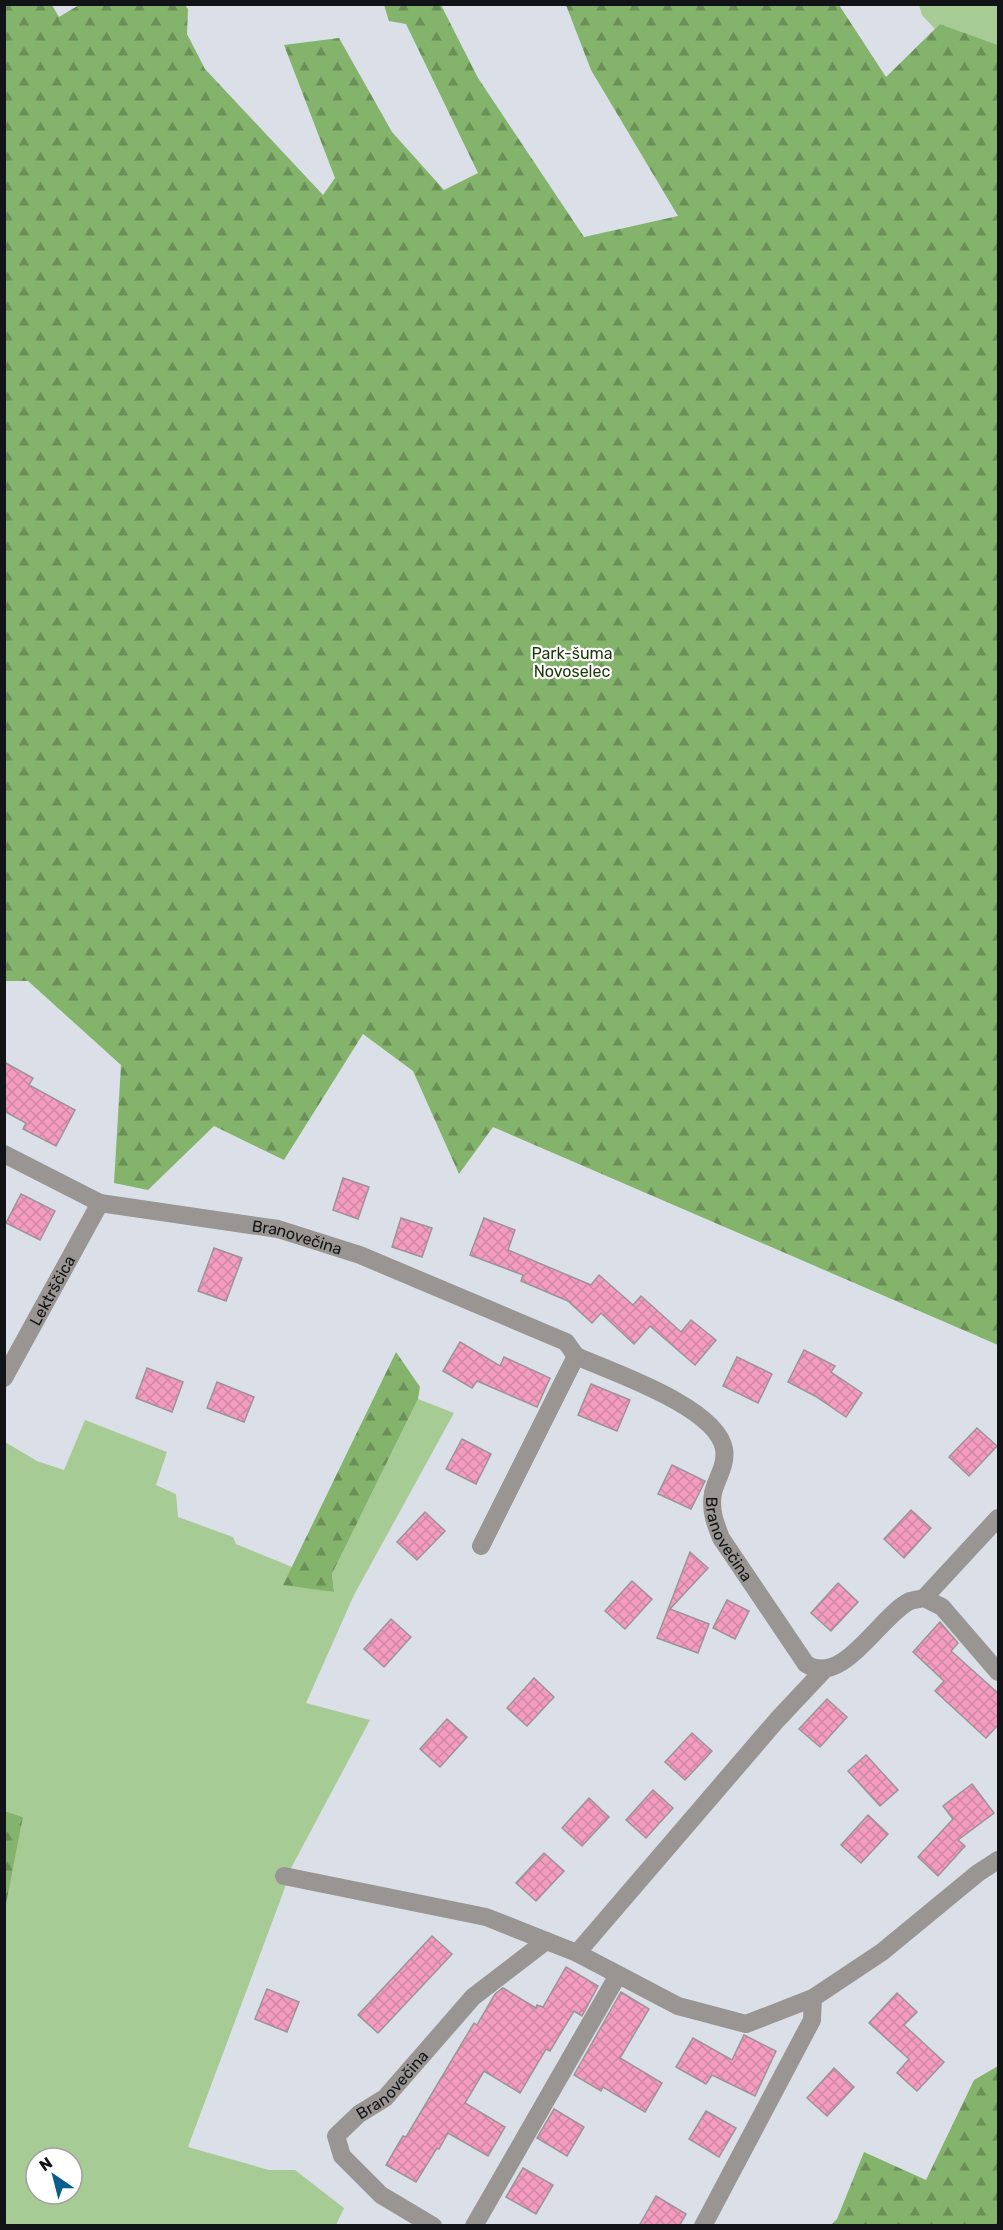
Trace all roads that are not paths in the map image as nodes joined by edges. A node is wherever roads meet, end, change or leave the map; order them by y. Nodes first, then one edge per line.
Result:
1 (4, 1154) edge
2 (100, 1203) junction
3 (576, 1356) junction
4 (4, 1377) edge
5 (999, 1518) edge
6 (481, 1546) dead end
7 (924, 1598) junction
8 (824, 1670) junction
9 (999, 1672) edge
10 (999, 1860) edge
11 (284, 1876) dead end
12 (546, 1941) junction
13 (577, 1953) junction
14 (618, 1975) junction
15 (813, 1998) junction
16 (433, 2226) edge
17 (474, 2226) edge
18 (703, 2226) edge

1 - 2 street, Branovečina
2 - 3 street, Branovečina
2 - 4 street, Lektrščica
3 - 6 street
3 - 8 street, Branovečina
5 - 7 street
7 - 8 street
7 - 9 street
8 - 13 street
10 - 15 street
11 - 12 street
12 - 13 street
12 - 16 street, Branovečina
13 - 14 street
14 - 15 street
14 - 17 street
15 - 18 street

